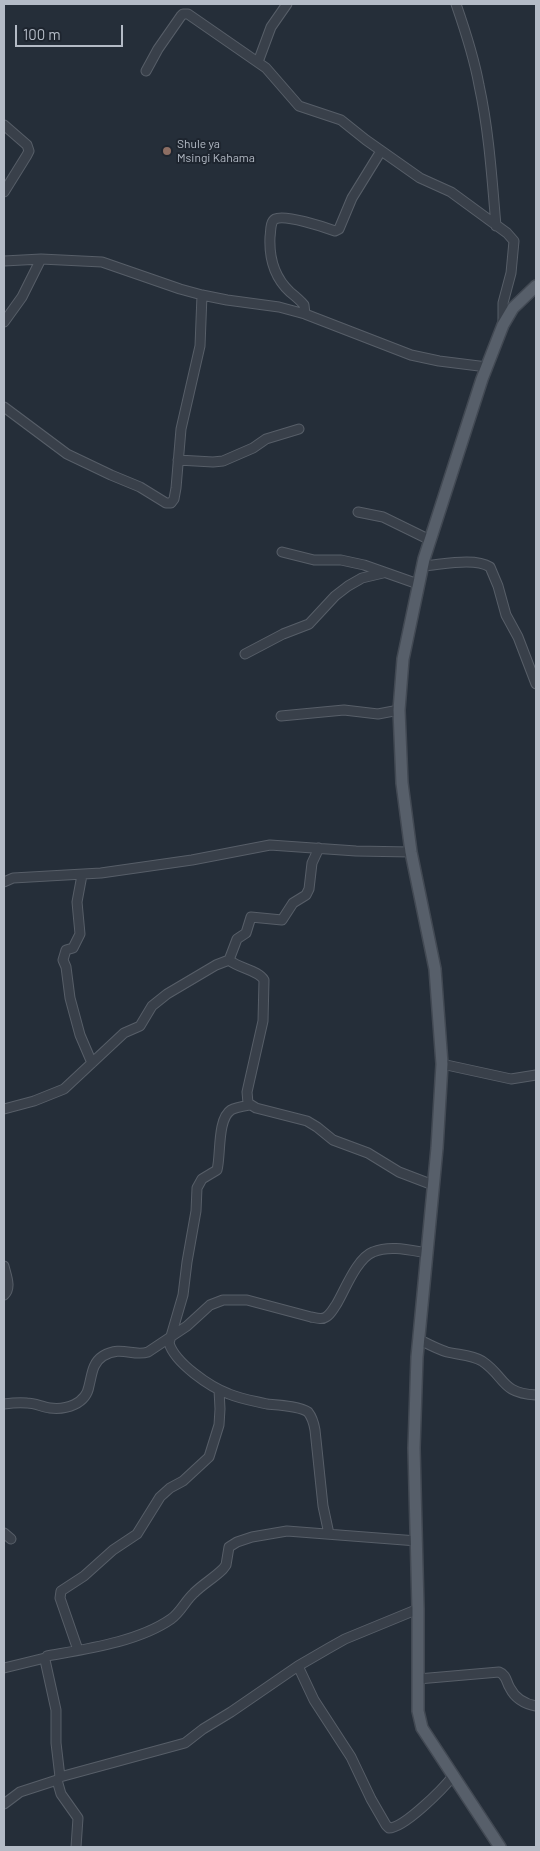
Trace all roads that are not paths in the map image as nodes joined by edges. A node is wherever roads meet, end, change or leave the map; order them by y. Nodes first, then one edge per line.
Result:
1 (287, 4) edge
2 (456, 4) edge
3 (258, 62) junction
4 (146, 71) dead end
5 (4, 125) edge
6 (381, 151) junction
7 (4, 192) edge
8 (496, 226) junction
9 (41, 259) junction
10 (4, 261) edge
11 (536, 286) edge
12 (202, 295) junction
13 (305, 314) junction
14 (4, 322) edge
15 (503, 325) junction
16 (487, 368) junction
17 (4, 406) edge
18 (299, 429) dead end
19 (178, 460) junction
20 (358, 512) dead end
21 (430, 540) junction
22 (282, 552) dead end
23 (422, 566) junction
24 (383, 573) junction
25 (418, 584) junction
26 (245, 654) dead end
27 (536, 684) edge
28 (399, 710) junction
29 (282, 716) dead end
30 (319, 848) junction
31 (411, 852) junction
32 (82, 875) junction
33 (4, 882) edge
34 (230, 960) junction
35 (92, 1063) junction
36 (442, 1064) junction
37 (536, 1075) edge
38 (250, 1105) junction
39 (4, 1110) edge
40 (433, 1185) junction
41 (427, 1253) junction
42 (4, 1266) edge
43 (4, 1295) edge
44 (170, 1337) junction
45 (418, 1339) junction
46 (219, 1390) junction
47 (536, 1396) edge
48 (4, 1404) edge
49 (329, 1534) junction
50 (417, 1541) junction
51 (418, 1609) junction
52 (78, 1650) junction
53 (45, 1658) junction
54 (298, 1666) junction
55 (4, 1668) edge
56 (418, 1679) junction
57 (536, 1706) edge
58 (453, 1776) junction
59 (58, 1779) junction
60 (4, 1804) edge
61 (76, 1847) edge
62 (500, 1847) edge

1 - 3 street
2 - 8 street
3 - 4 street
3 - 6 street
5 - 7 street
6 - 8 street
6 - 13 street
8 - 15 street
9 - 10 street
9 - 12 street
9 - 14 street
11 - 15 main road
12 - 13 street
12 - 19 street
13 - 16 street
15 - 16 main road
16 - 21 main road
17 - 19 street
18 - 19 street
20 - 21 street
21 - 23 main road
22 - 24 street
23 - 25 main road
23 - 27 street
24 - 25 street
24 - 26 street
25 - 28 main road
28 - 29 street
28 - 31 main road
30 - 31 street
30 - 32 street
30 - 34 street
31 - 36 main road
32 - 33 street
32 - 35 street
34 - 35 street
34 - 38 street
35 - 39 street
36 - 37 street
36 - 40 main road
38 - 40 street
38 - 44 street
40 - 41 main road
41 - 44 street
41 - 45 main road
42 - 43 street
44 - 46 street
44 - 48 street
45 - 47 street
45 - 50 main road
46 - 49 street
46 - 52 street
49 - 50 street
49 - 52 street
50 - 51 main road
51 - 54 street
51 - 56 main road
52 - 53 street
53 - 55 street
53 - 59 street
54 - 58 street
54 - 59 street
56 - 57 street
56 - 58 main road
58 - 62 main road
59 - 60 street
59 - 61 street

